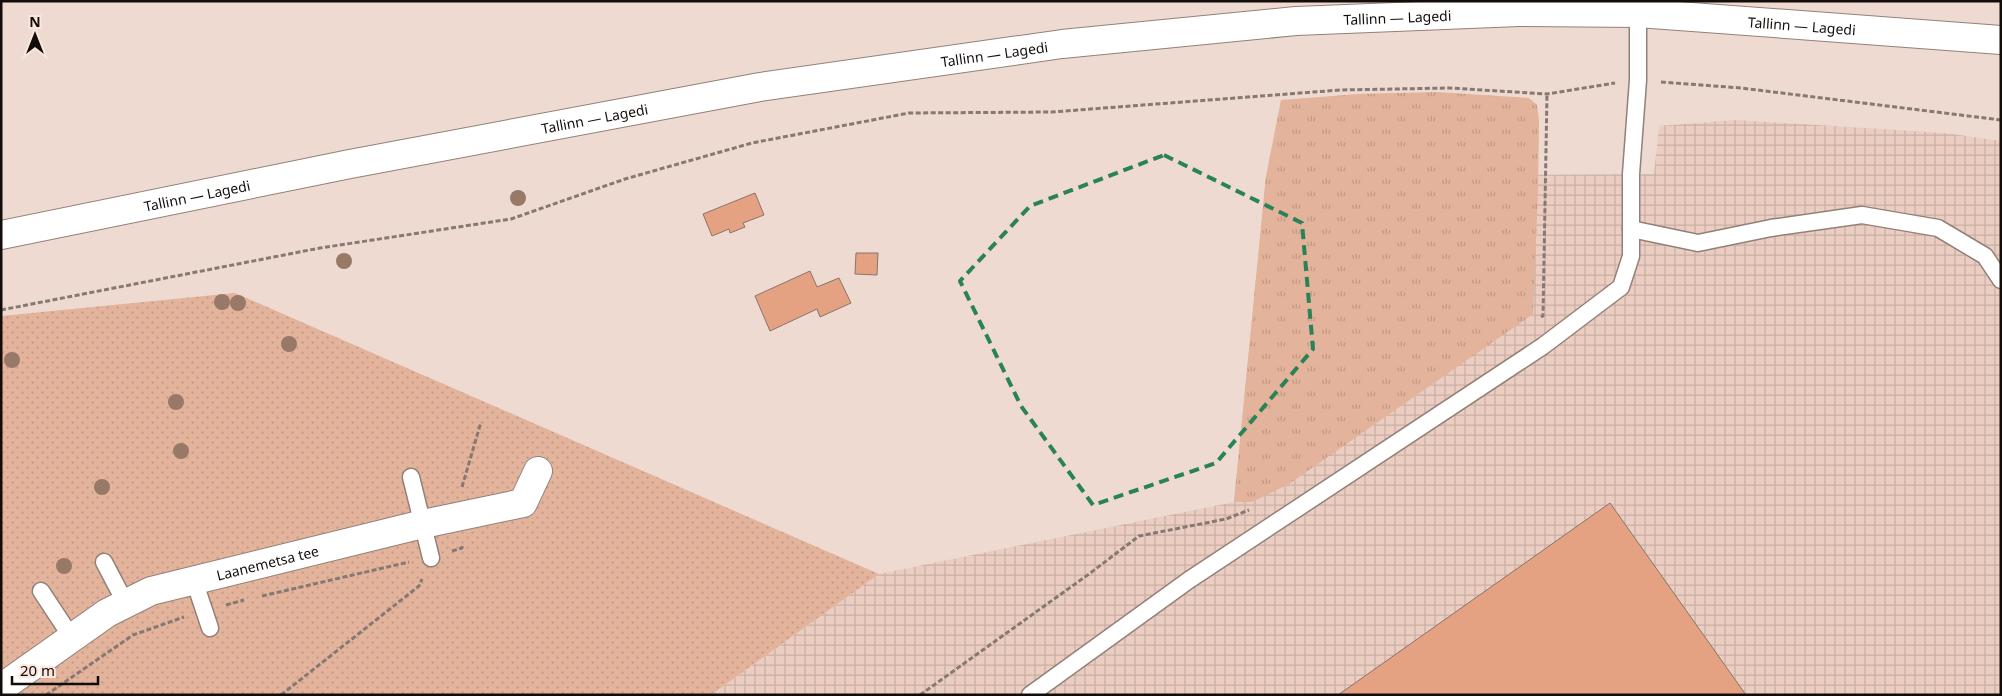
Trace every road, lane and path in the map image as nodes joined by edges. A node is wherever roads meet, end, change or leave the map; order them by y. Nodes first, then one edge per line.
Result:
1 (1638, 13) junction
2 (2001, 40) edge
3 (1638, 80) junction
4 (1547, 94) junction
5 (2001, 120) edge
6 (1631, 229) junction
7 (1, 236) edge
8 (2001, 280) edge
9 (1, 310) edge
10 (1535, 321) dead end
11 (538, 471) dead end
12 (411, 477) dead end
13 (1252, 509) dead end
14 (423, 524) junction
15 (431, 558) joint
16 (104, 562) dead end
17 (194, 580) junction
18 (40, 591) dead end
19 (126, 604) junction
20 (210, 628) dead end
21 (72, 638) junction
22 (1, 688) edge
23 (280, 695) edge
24 (920, 695) edge
25 (1030, 695) edge

1 - 2 street, Tallinn — Lagedi
1 - 3 lane
1 - 7 street, Tallinn — Lagedi
3 - 4 path
3 - 5 path
3 - 6 lane
4 - 9 path
4 - 10 path
6 - 8 lane
6 - 25 lane
11 - 14 street, Laanemetsa tee
12 - 14 lane
13 - 24 path
14 - 15 lane
14 - 17 street, Laanemetsa tee
15 - 23 path
16 - 19 lane
17 - 19 street, Laanemetsa tee
17 - 20 lane
18 - 21 lane
19 - 21 street, Laanemetsa tee
21 - 22 street, Laanemetsa tee

